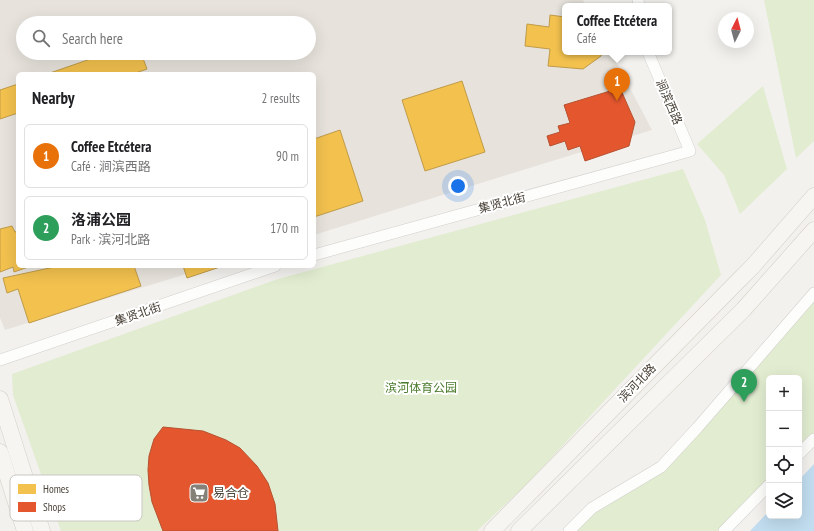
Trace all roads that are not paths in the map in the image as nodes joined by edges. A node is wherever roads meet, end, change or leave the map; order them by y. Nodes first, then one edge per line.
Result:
1 (649, 55) edge
2 (690, 151) joint
3 (814, 196) edge
4 (814, 230) edge
5 (316, 254) edge
6 (269, 268) edge
7 (814, 293) edge
8 (0, 360) edge
9 (0, 398) edge
10 (814, 439) edge
11 (802, 451) edge
12 (0, 452) edge
13 (24, 475) edge
14 (10, 484) edge
15 (766, 488) edge
16 (22, 521) edge
17 (39, 521) edge
18 (25, 531) edge
19 (42, 531) edge
20 (492, 531) edge
21 (519, 531) edge
22 (569, 531) edge
23 (724, 531) edge

1 - 2 street, 涧滨西路
2 - 5 street, 集贤北街
3 - 20 main road, 滨河北路
4 - 21 main road, 滨河北路
6 - 8 street, 集贤北街
7 - 22 street
9 - 13 main road
10 - 11 street
12 - 14 main road
15 - 23 street
16 - 18 main road
17 - 19 main road

